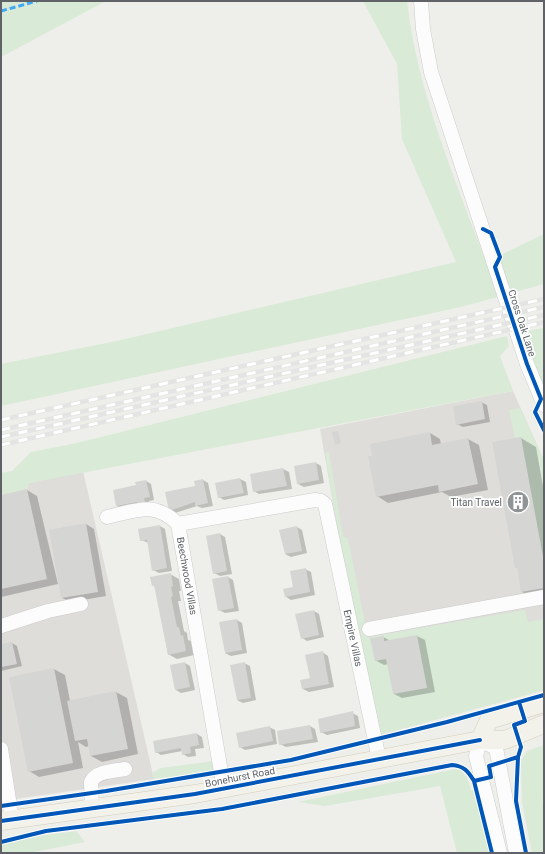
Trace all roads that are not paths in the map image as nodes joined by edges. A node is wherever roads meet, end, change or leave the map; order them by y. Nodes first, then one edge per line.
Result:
1 (421, 1) edge
2 (544, 405) edge
3 (107, 517) dead end
4 (328, 517) joint
5 (178, 524) junction
6 (544, 597) edge
7 (81, 604) dead end
8 (1, 626) edge
9 (369, 629) dead end
10 (544, 703) edge
11 (544, 724) edge
12 (480, 740) junction
13 (1, 749) edge
14 (379, 759) junction
15 (125, 769) dead end
16 (224, 789) junction
17 (92, 809) junction
18 (6, 820) edge
19 (500, 853) edge
20 (516, 853) edge

1 - 2 street, Cross Oak Lane
3 - 5 street
4 - 5 street, Beechwood Villas
4 - 14 street, Empire Villas
5 - 16 street, Beechwood Villas
6 - 9 street
7 - 8 street
10 - 12 main road
11 - 12 main road, Bonehurst Road
12 - 14 main road, Bonehurst Road
12 - 19 street
12 - 20 street
13 - 18 street
14 - 16 main road, Bonehurst Road
15 - 17 street
16 - 17 main road, Bonehurst Road
17 - 18 main road, Bonehurst Road

